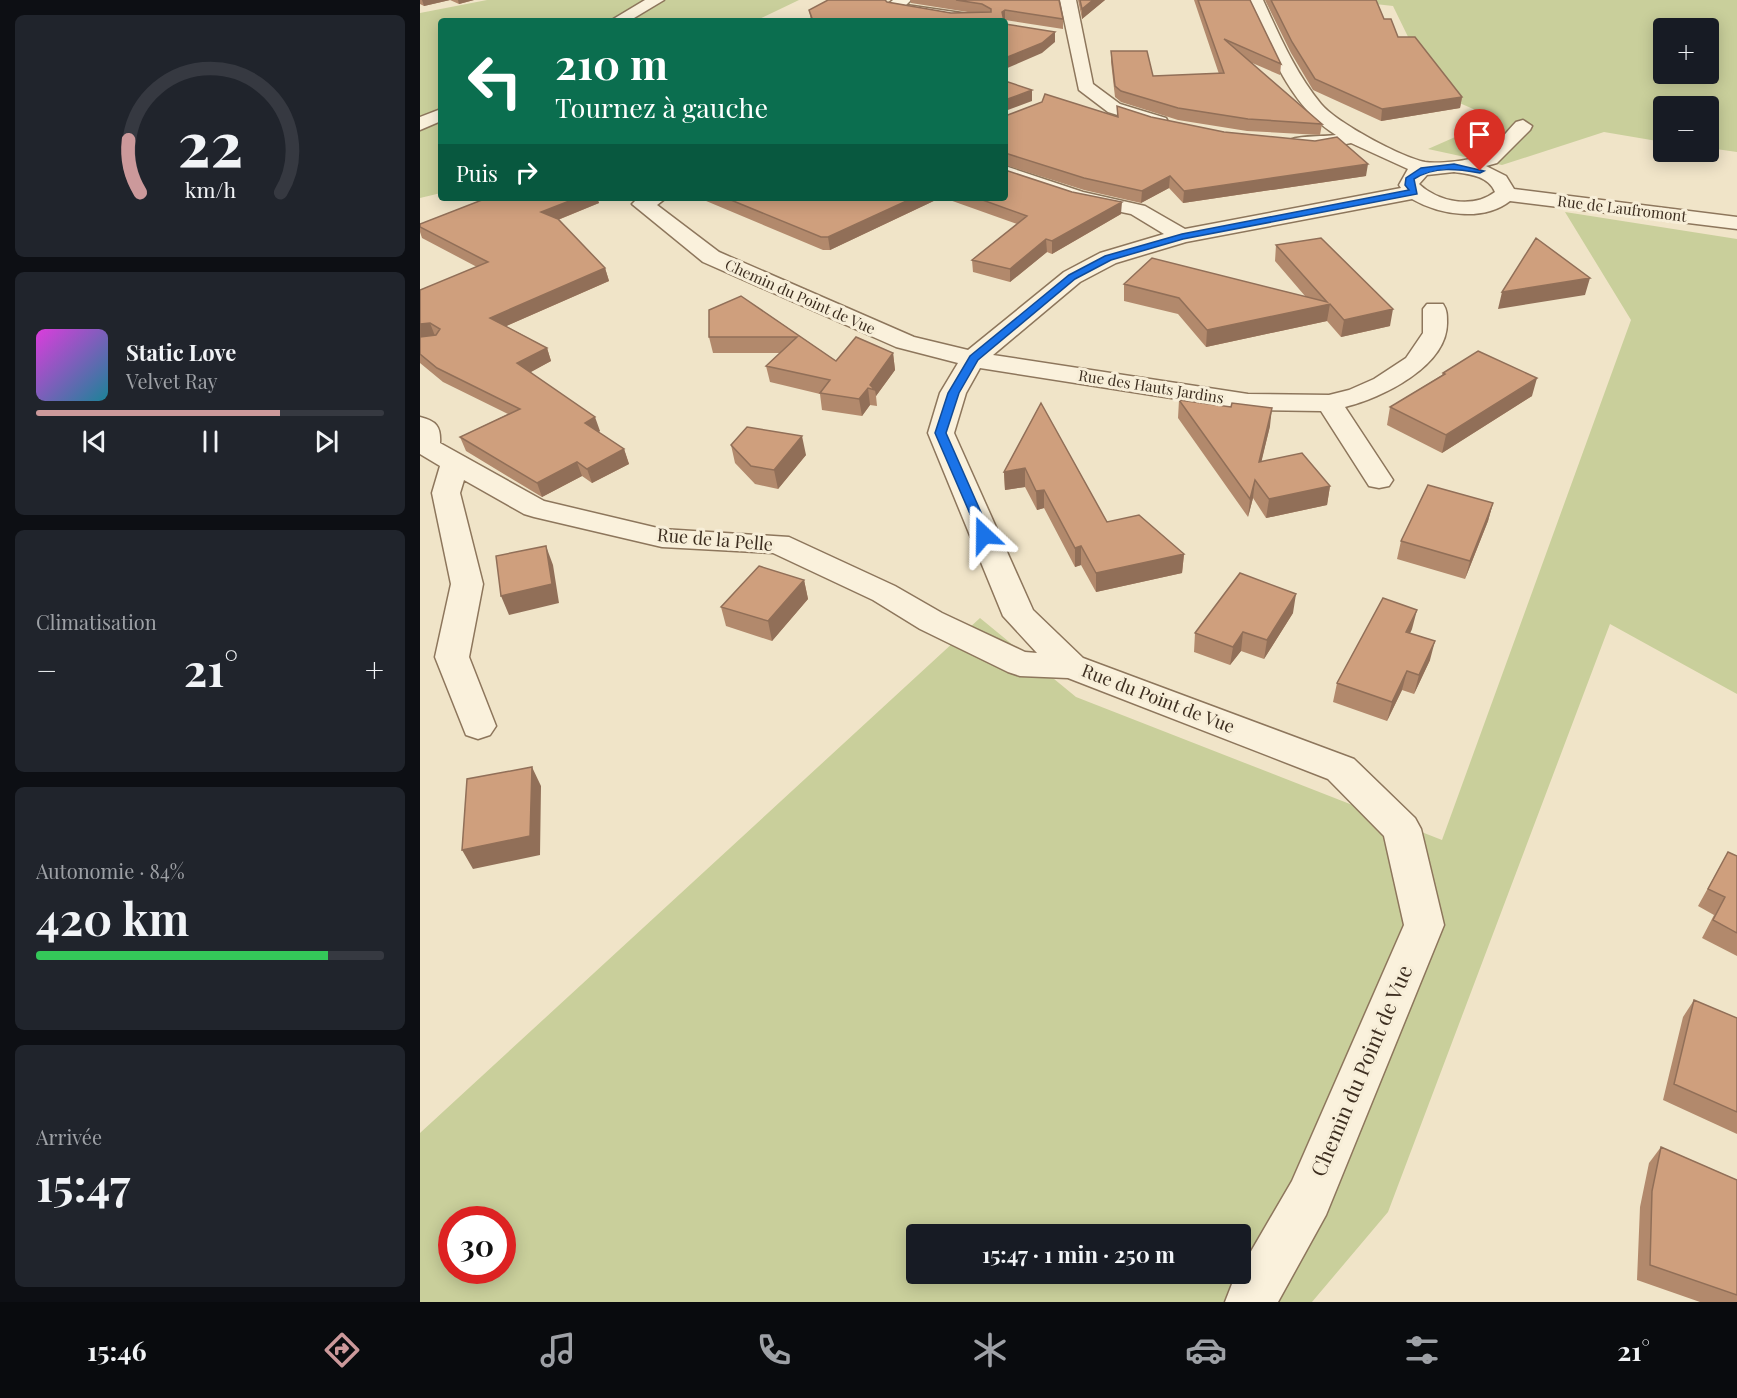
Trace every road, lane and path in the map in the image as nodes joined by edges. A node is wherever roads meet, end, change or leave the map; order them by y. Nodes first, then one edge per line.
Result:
1 (656, 0) edge
2 (903, 0) edge
3 (1068, 0) edge
4 (1255, 0) edge
5 (623, 18) edge
6 (963, 18) edge
7 (1054, 36) edge
8 (1076, 38) junction
9 (438, 115) edge
10 (420, 124) edge
11 (1523, 126) dead end
12 (1174, 127) edge
13 (1356, 137) junction
14 (1281, 141) edge
15 (1464, 167) junction
16 (1008, 173) edge
17 (1419, 181) junction
18 (1506, 194) junction
19 (649, 201) edge
20 (1737, 223) edge
21 (1182, 236) junction
22 (1435, 309) dead end
23 (974, 359) junction
24 (1329, 403) junction
25 (422, 439) edge
26 (455, 463) junction
27 (1379, 480) dead end
28 (1071, 666) junction
29 (478, 726) dead end
30 (1402, 829) joint
31 (1250, 1302) edge

1 - 5 street
2 - 6 street
3 - 8 street
4 - 13 street
7 - 8 street
8 - 12 street
9 - 10 street
11 - 15 street
13 - 14 street
13 - 17 street
15 - 17 street, Rue du Point de Vue
15 - 18 street
16 - 21 street
17 - 18 street
17 - 21 street, Rue du Point de Vue
18 - 20 street, Rue de Laufromont
19 - 23 street, Chemin du Point de Vue
21 - 23 street, Rue du Point de Vue
22 - 24 street, Rue des Hauts Jardins
23 - 24 street, Rue des Hauts Jardins
23 - 28 street, Rue du Point de Vue
24 - 27 street
25 - 26 street, Rue de la Pelle
26 - 28 street, Rue de la Pelle
26 - 29 street
28 - 30 street, Rue du Point de Vue
30 - 31 street, Chemin du Point de Vue

